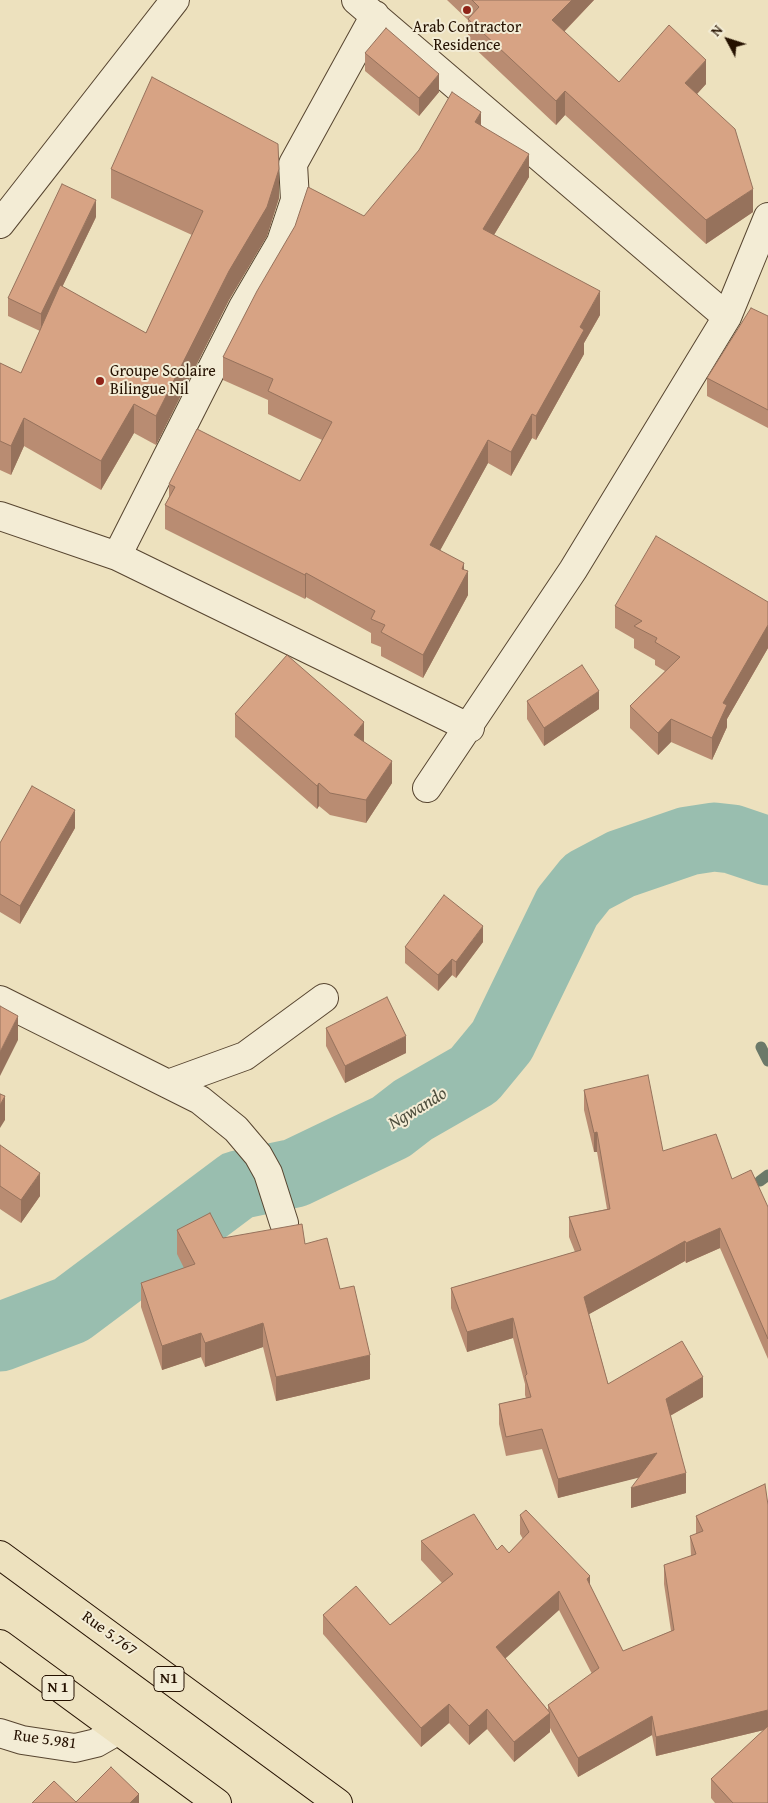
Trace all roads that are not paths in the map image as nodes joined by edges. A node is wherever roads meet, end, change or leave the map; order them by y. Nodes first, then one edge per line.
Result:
1 (175, 0) edge
2 (366, 8) edge
3 (768, 217) edge
4 (0, 224) edge
5 (727, 318) junction
6 (0, 516) edge
7 (117, 556) junction
8 (470, 728) junction
9 (427, 788) dead end
10 (324, 998) dead end
11 (0, 1000) edge
12 (168, 1084) junction
13 (284, 1223) dead end
14 (0, 1555) edge
15 (0, 1644) edge
16 (117, 1731) junction
17 (0, 1733) edge
18 (217, 1803) edge
19 (338, 1803) edge

1 - 4 street
2 - 5 street
2 - 7 street
3 - 5 street
5 - 8 street
6 - 7 street
7 - 8 street
8 - 9 street
10 - 12 street
11 - 12 street
12 - 13 street
14 - 19 highway, Rue 5.767 / N1
15 - 16 highway, N 1
16 - 17 street, Rue 5.981
16 - 18 highway, N 1

